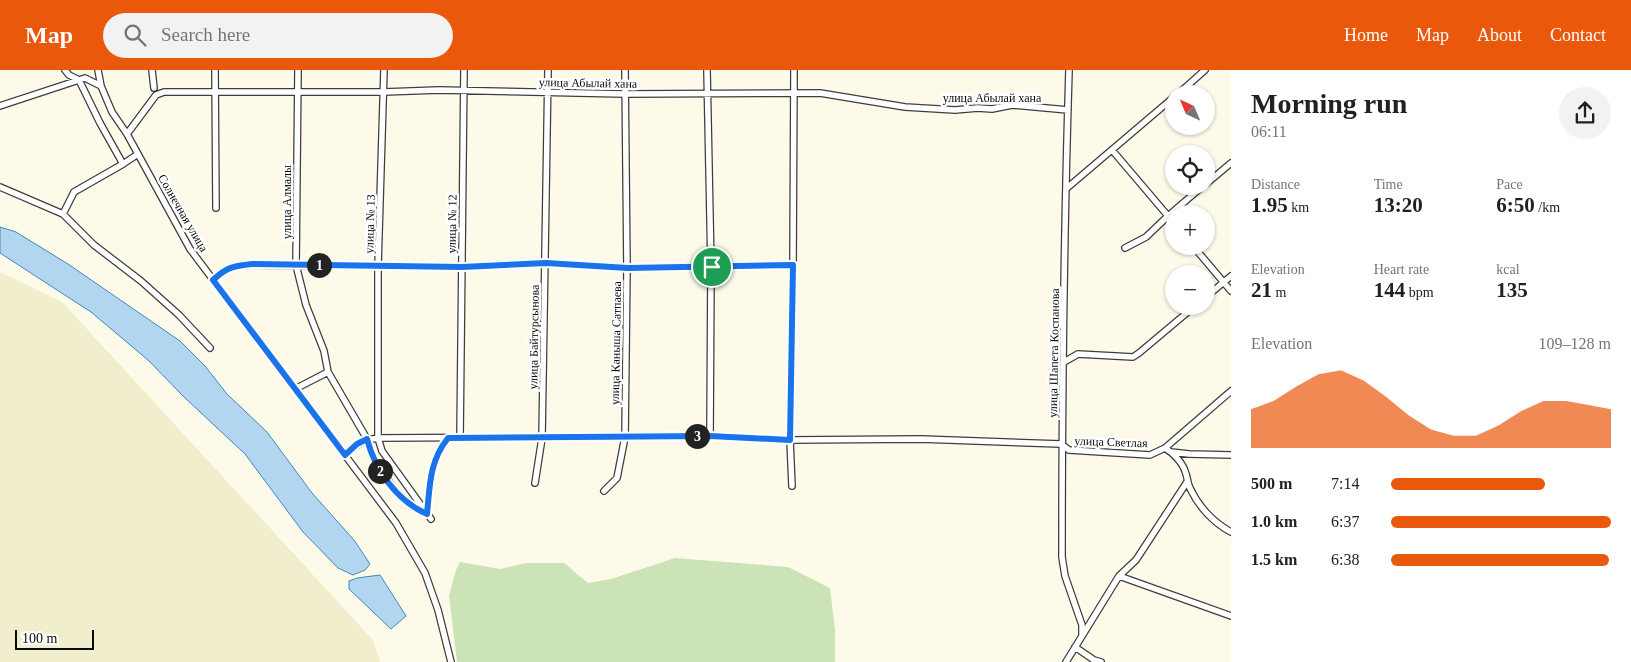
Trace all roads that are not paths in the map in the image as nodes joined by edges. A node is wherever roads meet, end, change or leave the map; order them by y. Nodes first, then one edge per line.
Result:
1 (65, 70) edge
2 (98, 70) edge
3 (152, 70) edge
4 (216, 70) edge
5 (298, 70) edge
6 (384, 70) edge
7 (464, 70) edge
8 (548, 70) edge
9 (625, 70) edge
10 (707, 70) edge
11 (794, 70) edge
12 (1069, 70) edge
13 (1205, 70) edge
14 (80, 80) junction
15 (1188, 85) edge
16 (101, 86) junction
17 (154, 88) dead end
18 (215, 91) junction
19 (297, 91) junction
20 (384, 92) junction
21 (464, 92) junction
22 (548, 92) junction
23 (707, 93) junction
24 (792, 93) junction
25 (624, 94) junction
26 (1165, 105) edge
27 (0, 106) edge
28 (1068, 110) junction
29 (127, 134) junction
30 (1112, 150) junction
31 (138, 154) junction
32 (1231, 163) edge
33 (123, 164) junction
34 (1215, 176) edge
35 (0, 187) edge
36 (1066, 188) junction
37 (1192, 195) edge
38 (1181, 205) edge
39 (216, 208) dead end
40 (1165, 212) edge
41 (63, 214) junction
42 (1165, 219) edge
43 (1125, 248) dead end
44 (1202, 255) edge
45 (546, 263) junction
46 (296, 264) junction
47 (793, 265) junction
48 (378, 266) junction
49 (462, 267) junction
50 (712, 267) junction
51 (628, 268) junction
52 (1231, 276) edge
53 (213, 280) junction
54 (1224, 282) junction
55 (1215, 290) edge
56 (1231, 291) edge
57 (1185, 315) edge
58 (210, 348) dead end
59 (1064, 362) junction
60 (328, 372) junction
61 (295, 389) junction
62 (1231, 392) edge
63 (710, 436) junction
64 (624, 437) junction
65 (378, 438) junction
66 (448, 438) junction
67 (460, 438) junction
68 (542, 438) junction
69 (367, 439) junction
70 (790, 440) junction
71 (1062, 444) junction
72 (1165, 448) junction
73 (1171, 452) junction
74 (345, 455) junction
75 (1231, 455) edge
76 (1187, 482) junction
77 (535, 483) dead end
78 (792, 486) dead end
79 (604, 491) dead end
80 (427, 514) junction
81 (431, 519) dead end
82 (1231, 532) edge
83 (1119, 576) junction
84 (1231, 616) edge
85 (1082, 634) junction
86 (1075, 647) junction
87 (451, 662) edge
88 (1066, 662) edge
89 (1101, 662) edge

1 - 14 street
2 - 16 street, Солнечная улица
3 - 17 street
4 - 18 street
5 - 19 street, улица Алмалы
6 - 20 street, улица № 13
7 - 21 street, улица № 12
8 - 22 street, улица Байтурсынова
9 - 25 street, улица Каныша Сатпаева
10 - 23 street
11 - 24 street
12 - 28 street, улица Шапета Коспанова
13 - 15 street
14 - 16 street
14 - 27 street
14 - 33 street
16 - 29 street, Солнечная улица
18 - 19 street, улица Абылай хана
18 - 29 street, улица Абылай хана
18 - 39 street
19 - 20 street, улица Абылай хана
19 - 46 street, улица Алмалы
20 - 21 street, улица Абылай хана
20 - 48 street, улица № 13
21 - 22 street, улица Абылай хана
21 - 49 street, улица № 12
22 - 25 street, улица Абылай хана
22 - 45 street, улица Байтурсынова
23 - 24 street, улица Абылай хана
23 - 25 street, улица Абылай хана
23 - 50 street
24 - 28 street, улица Абылай хана
24 - 47 street
25 - 51 street, улица Каныша Сатпаева
26 - 30 street
28 - 36 street, улица Шапета Коспанова
29 - 31 street, Солнечная улица
30 - 36 street
30 - 40 street
31 - 33 street
31 - 53 street, Солнечная улица
32 - 34 street
33 - 41 street
35 - 41 street
36 - 59 street, улица Шапета Коспанова
37 - 38 street
41 - 58 street
42 - 43 street
44 - 54 street
45 - 49 street
45 - 51 street
45 - 68 street, улица Байтурсынова
46 - 48 street
46 - 53 street
46 - 60 street, улица Алмалы
47 - 50 street
47 - 70 street
48 - 49 street
48 - 65 street, улица № 13
49 - 67 street, улица № 12
50 - 51 street
50 - 63 street
51 - 64 street, улица Каныша Сатпаева
52 - 54 street
53 - 61 street, Солнечная улица
54 - 55 street
54 - 56 street
57 - 59 street
59 - 71 street, улица Шапета Коспанова
60 - 61 street
60 - 69 street, улица Алмалы
61 - 74 street, Солнечная улица
62 - 72 street, улица Светлая
63 - 64 street, улица Светлая
63 - 70 street, улица Светлая
64 - 68 street, улица Светлая
64 - 79 street, улица Каныша Сатпаева
65 - 66 street, улица Светлая
65 - 69 street, улица Светлая
65 - 80 street
66 - 67 street, улица Светлая
66 - 80 street
67 - 68 street, улица Светлая
68 - 77 street, улица Байтурсынова
69 - 74 street
69 - 80 street, улица Алмалы
70 - 71 street, улица Светлая
70 - 78 street
71 - 72 street, улица Светлая
71 - 85 street, улица Шапета Коспанова
72 - 73 street
73 - 75 street
73 - 76 street
74 - 87 street, Солнечная улица
76 - 82 street
76 - 83 street
80 - 81 street
83 - 84 street
83 - 85 street
85 - 86 street
86 - 88 street
86 - 89 street

